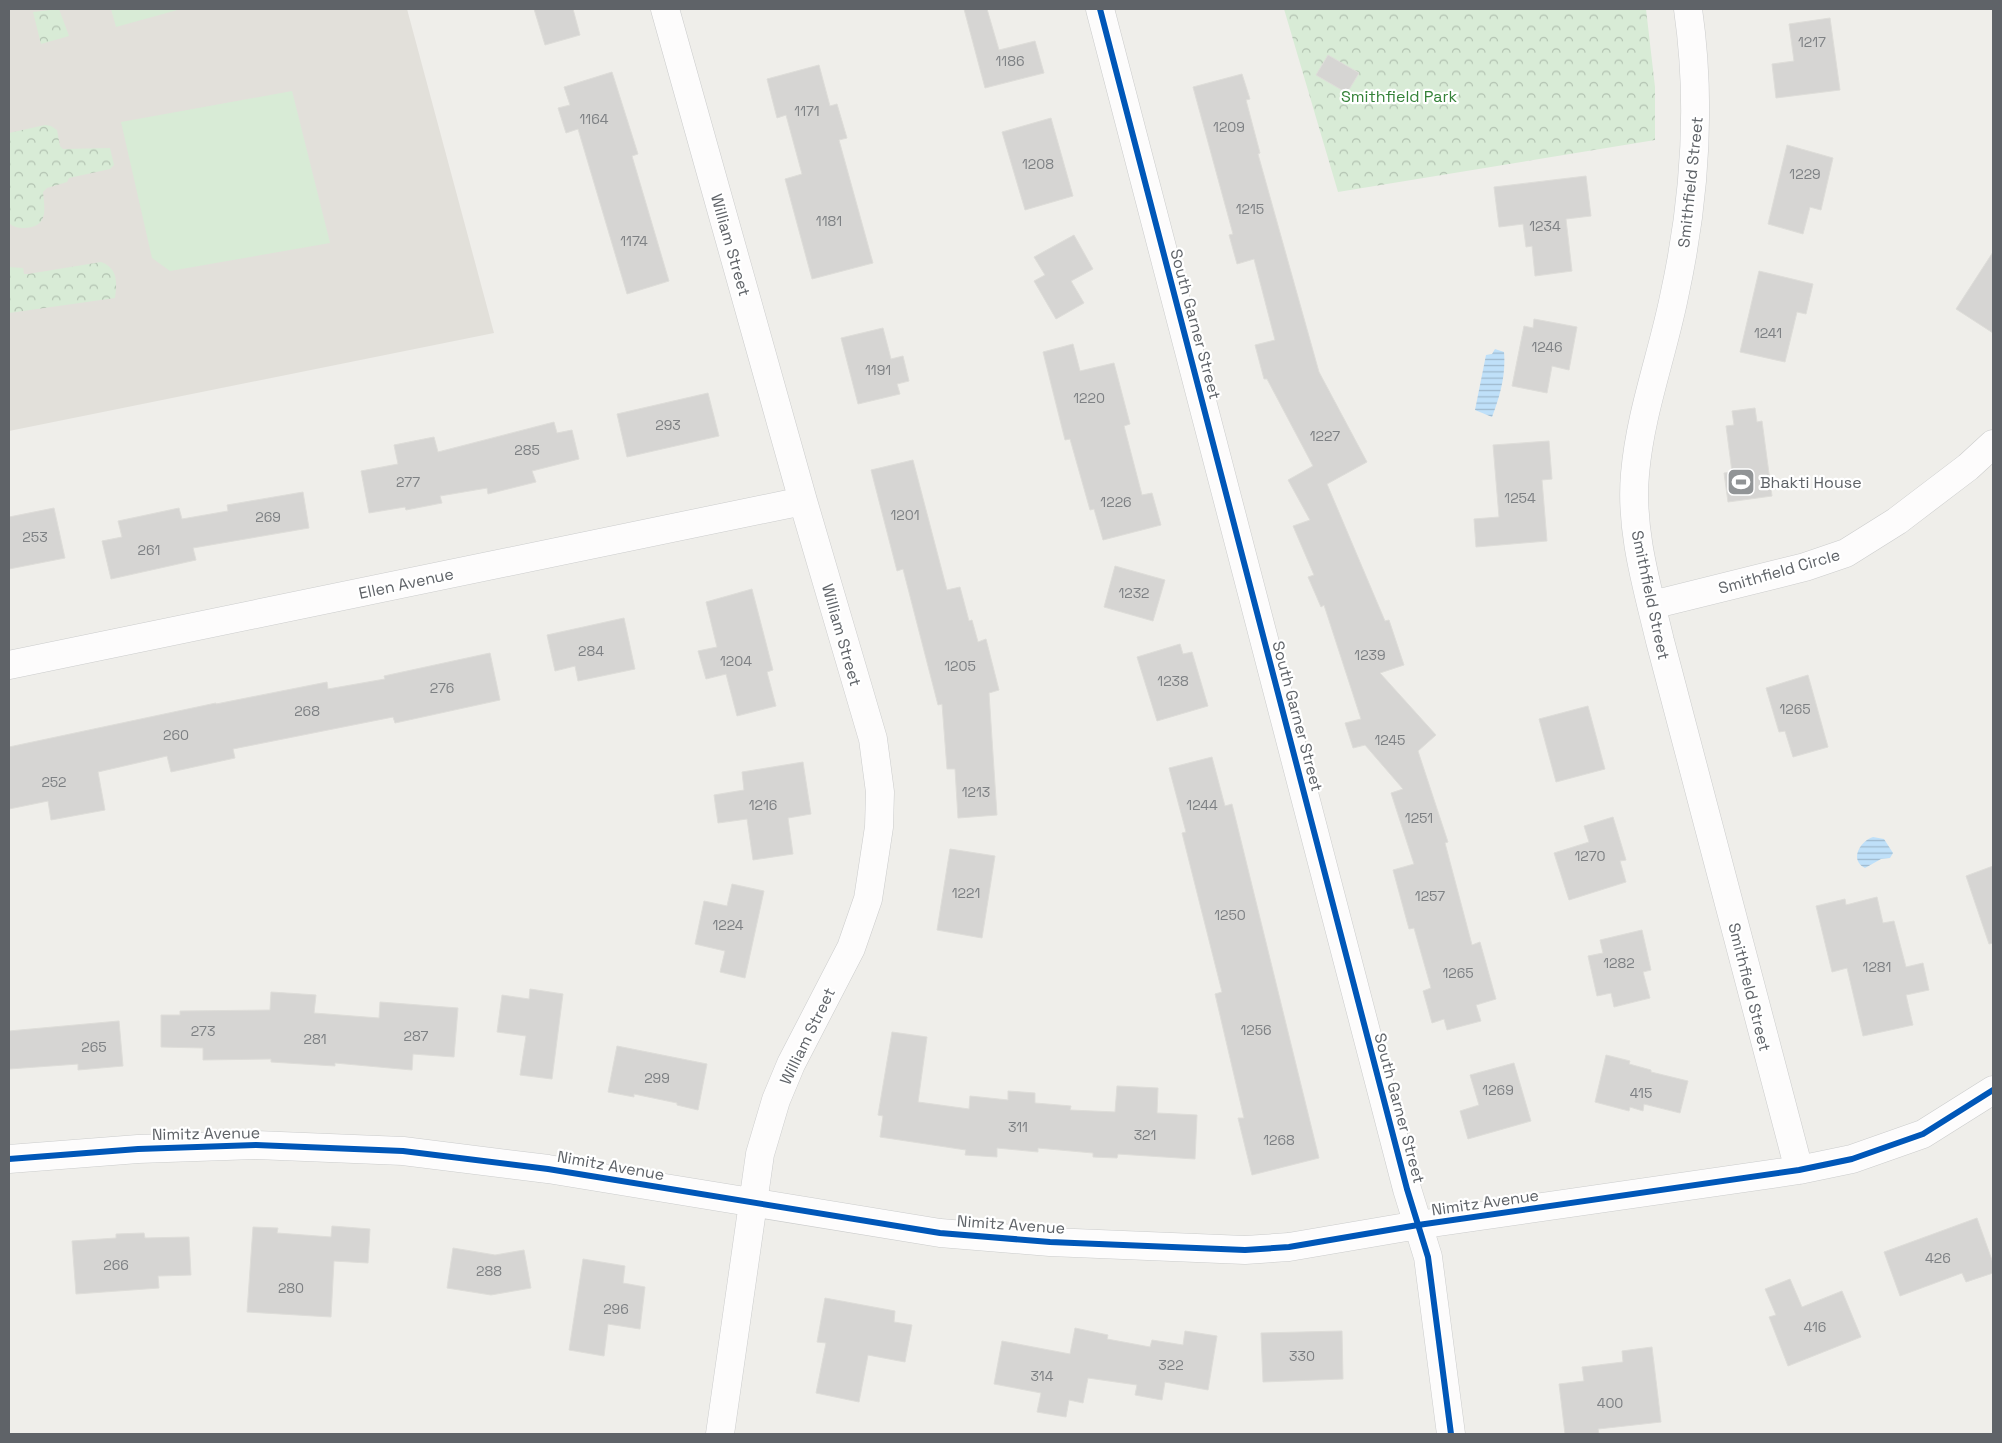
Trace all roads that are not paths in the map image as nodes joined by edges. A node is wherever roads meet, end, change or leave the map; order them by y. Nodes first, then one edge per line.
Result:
1 (665, 9) edge
2 (1100, 9) edge
3 (1688, 9) edge
4 (1993, 444) edge
5 (803, 501) junction
6 (1652, 605) junction
7 (9, 665) edge
8 (1993, 1090) edge
9 (9, 1159) edge
10 (1799, 1170) junction
11 (753, 1203) junction
12 (1418, 1225) junction
13 (720, 1434) edge
14 (1451, 1434) edge

1 - 5 street, William Street
2 - 12 street, South Garner Street
3 - 6 street, Smithfield Street
4 - 6 street, Smithfield Circle
5 - 7 street, Ellen Avenue
5 - 11 street, William Street
6 - 10 street, Smithfield Street
8 - 10 street, Nimitz Avenue
9 - 11 street, Nimitz Avenue
10 - 12 street, Nimitz Avenue
11 - 12 street, Nimitz Avenue
11 - 13 street, William Street
12 - 14 street, South Garner Street

